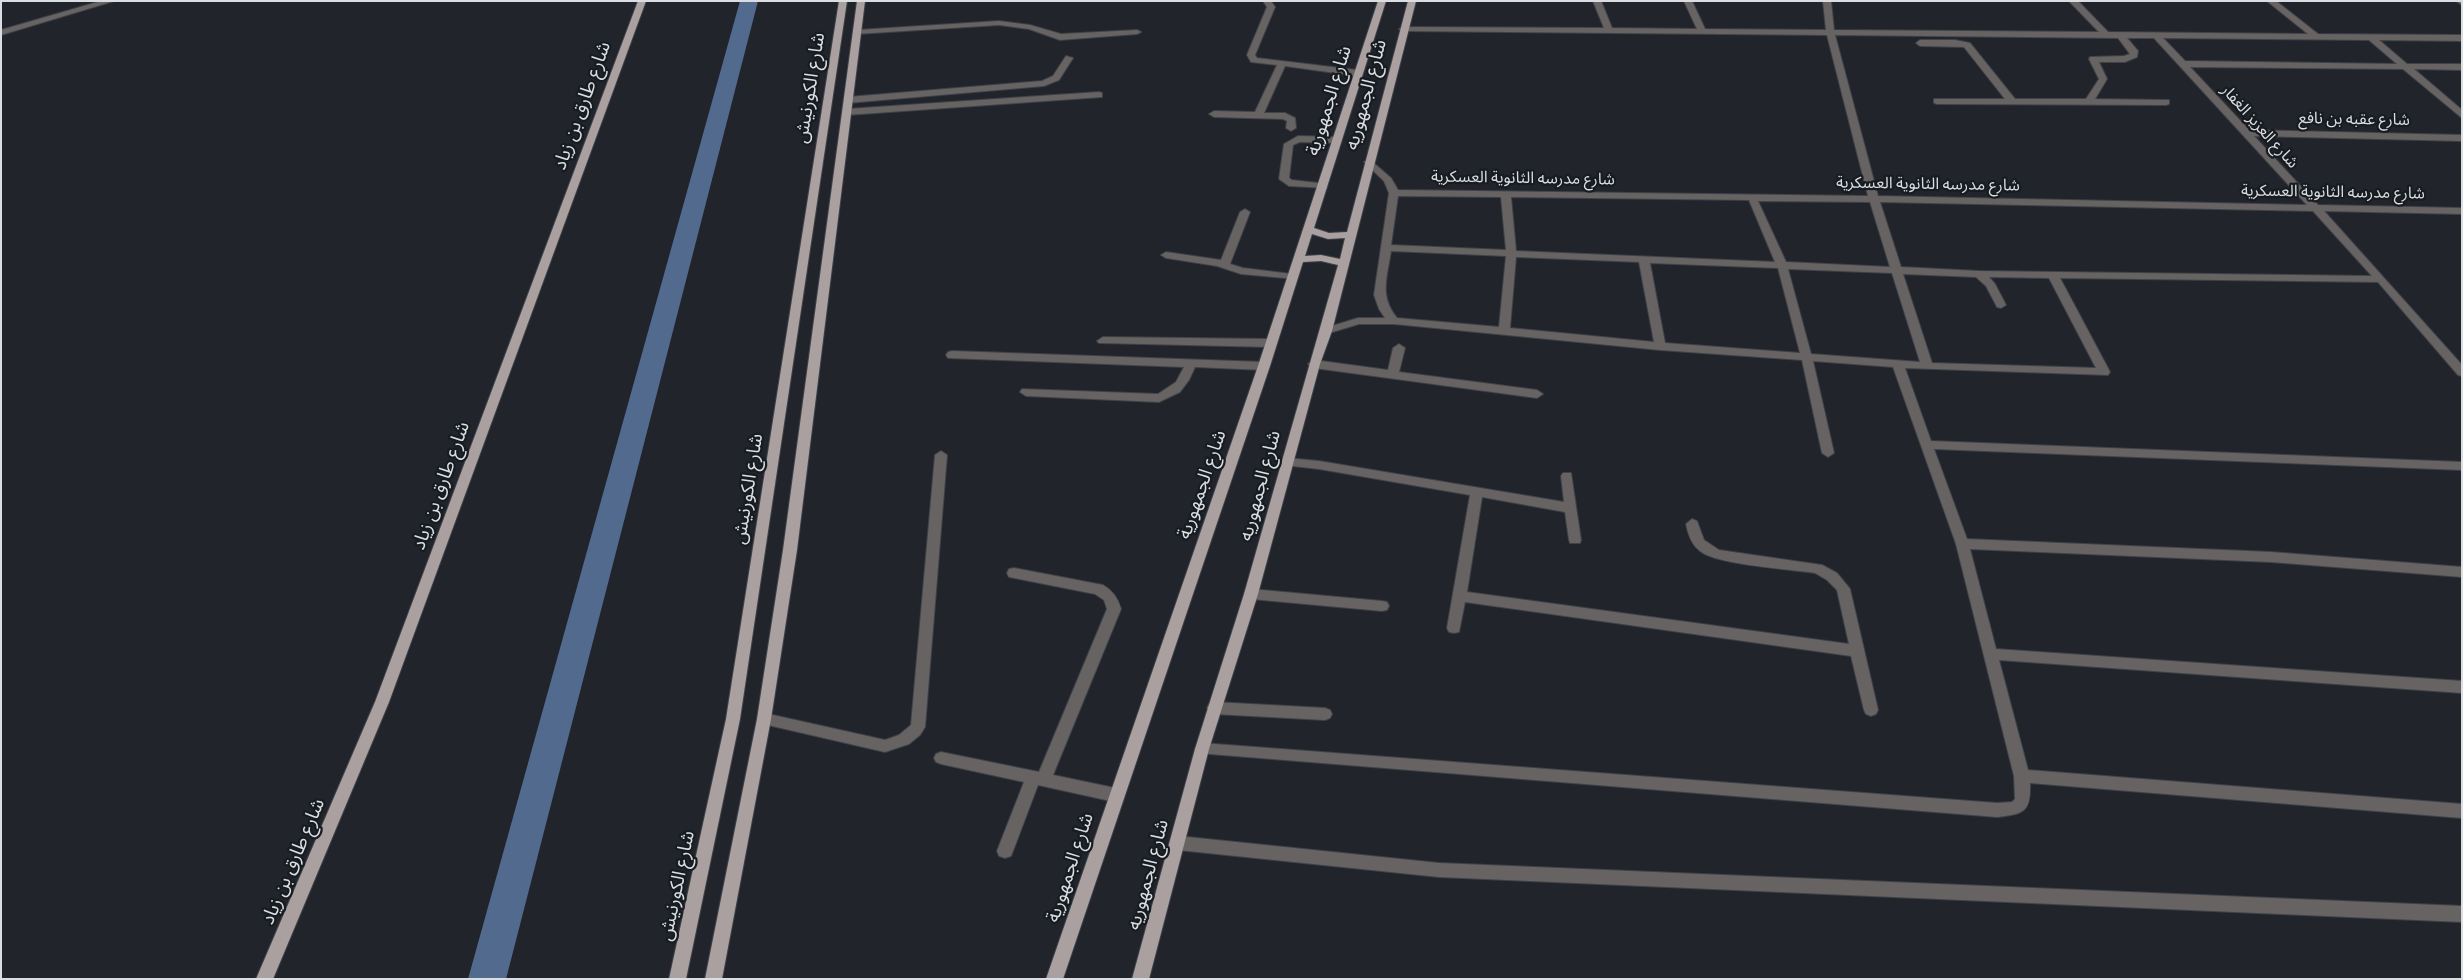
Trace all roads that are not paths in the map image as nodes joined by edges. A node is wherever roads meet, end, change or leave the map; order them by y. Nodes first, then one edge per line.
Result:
1 (110, 1) edge
2 (642, 1) edge
3 (843, 1) edge
4 (860, 1) edge
5 (1268, 1) edge
6 (1382, 1) edge
7 (1412, 1) edge
8 (1597, 1) edge
9 (1688, 1) edge
10 (1827, 1) edge
11 (2073, 1) edge
12 (2271, 1) edge
13 (1403, 29) junction
14 (1609, 31) junction
15 (858, 32) junction
16 (1137, 32) dead end
17 (1702, 32) junction
18 (1830, 32) junction
19 (1, 33) edge
20 (1930, 33) junction
21 (2105, 34) junction
22 (2120, 35) junction
23 (2156, 35) junction
24 (2315, 36) junction
25 (2372, 37) junction
26 (2462, 38) edge
27 (1920, 43) dead end
28 (1938, 43) junction
29 (1069, 58) dead end
30 (2182, 64) junction
31 (1281, 65) junction
32 (2405, 66) junction
33 (2462, 67) edge
34 (1357, 73) junction
35 (1099, 95) dead end
36 (1937, 101) dead end
37 (2012, 101) junction
38 (2089, 102) junction
39 (2166, 102) dead end
40 (848, 106) junction
41 (1214, 114) dead end
42 (1258, 115) junction
43 (2462, 115) edge
44 (1292, 128) dead end
45 (2245, 133) junction
46 (2462, 138) edge
47 (1338, 140) junction
48 (1369, 162) junction
49 (1324, 186) junction
50 (1394, 193) junction
51 (1506, 194) junction
52 (1752, 198) junction
53 (1874, 199) junction
54 (2313, 208) junction
55 (2462, 211) edge
56 (1245, 212) dead end
57 (1308, 230) junction
58 (1350, 235) junction
59 (1386, 248) junction
60 (1511, 253) junction
61 (1166, 255) dead end
62 (1298, 259) junction
63 (1644, 259) junction
64 (1343, 263) junction
65 (1225, 264) junction
66 (1782, 265) junction
67 (1895, 269) junction
68 (1979, 274) junction
69 (2053, 275) junction
70 (1292, 277) junction
71 (2380, 279) junction
72 (2001, 305) dead end
73 (1394, 321) junction
74 (1504, 329) junction
75 (1326, 331) junction
76 (1103, 340) dead end
77 (1272, 343) junction
78 (1660, 346) junction
79 (1399, 348) dead end
80 (952, 354) dead end
81 (1807, 358) junction
82 (1191, 362) junction
83 (1314, 364) junction
84 (1898, 364) junction
85 (1264, 366) junction
86 (1927, 366) junction
87 (2462, 372) edge
88 (1394, 375) junction
89 (1026, 392) dead end
90 (1537, 394) dead end
91 (1927, 445) junction
92 (1828, 453) dead end
93 (941, 455) dead end
94 (1287, 462) junction
95 (2462, 466) edge
96 (1567, 476) dead end
97 (1477, 492) junction
98 (1571, 508) junction
99 (1692, 524) dead end
100 (1575, 540) dead end
101 (1962, 544) junction
102 (2461, 572) edge
103 (1014, 574) dead end
104 (1251, 594) junction
105 (1459, 596) junction
106 (1382, 606) dead end
107 (1454, 628) dead end
108 (1857, 651) junction
109 (1992, 654) junction
110 (2462, 687) edge
111 (1214, 708) junction
112 (1871, 710) dead end
113 (1325, 714) dead end
114 (764, 719) junction
115 (1202, 749) junction
116 (941, 758) dead end
117 (2022, 776) junction
118 (1038, 779) junction
119 (1115, 795) junction
120 (2462, 811) edge
121 (1178, 843) junction
122 (1005, 852) dead end
123 (2462, 914) edge
124 (264, 979) edge
125 (677, 979) edge
126 (714, 979) edge
127 (1054, 979) edge
128 (1140, 979) edge

1 - 19 street
2 - 124 main road, شارع طارق بن زياد
3 - 125 main road, شارع الكورنيش
4 - 15 main road, شارع الكورنيش
5 - 31 street
6 - 34 main road, شارع الجمهورية
7 - 13 main road, شارع الجمهوريه
8 - 14 street
9 - 17 street
10 - 18 street
11 - 21 street
12 - 24 street
13 - 14 street
13 - 48 main road, شارع الجمهوريه
14 - 17 street
15 - 16 street
15 - 40 main road, شارع الكورنيش
17 - 18 street
18 - 20 street
18 - 53 street
20 - 21 street
20 - 28 street
21 - 22 street
22 - 23 street
22 - 38 street
23 - 24 street
23 - 30 street, شارع العزيز الغفار
24 - 25 street
25 - 26 street
25 - 32 street
27 - 28 street
28 - 37 street
29 - 40 street
30 - 32 street
30 - 45 street, شارع العزيز الغفار
31 - 34 street
31 - 42 street
32 - 33 street
32 - 43 street
34 - 47 main road, شارع الجمهورية
35 - 40 street
36 - 37 street
37 - 38 street
38 - 39 street
40 - 114 main road, شارع الكورنيش
41 - 42 street
42 - 44 street
45 - 46 street, شارع عقبه بن نافع
45 - 54 street, شارع العزيز الغفار
47 - 49 main road, شارع الجمهورية
47 - 49 street
48 - 50 street
48 - 58 main road, شارع الجمهوريه
49 - 57 main road, شارع الجمهورية
50 - 51 street, شارع مدرسه الثانوية العسكرية
50 - 59 street
51 - 52 street, شارع مدرسه الثانوية العسكرية
51 - 60 street
52 - 53 street, شارع مدرسه الثانوية العسكرية
52 - 66 street
53 - 54 street, شارع مدرسه الثانوية العسكرية
53 - 67 street
54 - 55 street, شارع مدرسه الثانوية العسكرية
54 - 71 street, شارع العزيز الغفار
56 - 65 street
57 - 58 main road
57 - 62 main road, شارع الجمهورية
58 - 64 main road, شارع الجمهوريه
59 - 60 street
59 - 73 street
60 - 63 street
60 - 74 street
61 - 65 street
62 - 64 main road
62 - 70 main road, شارع الجمهورية
63 - 66 street
63 - 78 street
64 - 75 main road, شارع الجمهوريه
65 - 70 street
66 - 67 street
66 - 81 street
67 - 68 street
67 - 86 street
68 - 69 street
68 - 72 street
69 - 71 street
69 - 86 street
70 - 77 main road, شارع الجمهورية
71 - 87 street, شارع العزيز الغفار
73 - 74 street
73 - 75 street
74 - 78 street
75 - 83 main road, شارع الجمهوريه
76 - 77 street
77 - 85 main road, شارع الجمهورية
78 - 81 street
79 - 88 street
80 - 82 street
81 - 84 street
81 - 92 street
82 - 85 street
82 - 89 street
83 - 88 street
83 - 94 main road, شارع الجمهوريه
84 - 86 street
84 - 91 street
85 - 119 main road, شارع الجمهورية
88 - 90 street
91 - 95 street
91 - 101 street
93 - 114 street
94 - 97 street
94 - 104 main road, شارع الجمهوريه
96 - 98 street
97 - 98 street
97 - 105 street
98 - 100 street
99 - 108 street
101 - 102 street
101 - 109 street
103 - 118 street
104 - 106 street
104 - 111 main road, شارع الجمهوريه
105 - 107 street
105 - 108 street
108 - 112 street
109 - 110 street
109 - 117 street
111 - 113 street
111 - 115 main road, شارع الجمهوريه
114 - 126 main road, شارع الكورنيش
115 - 117 street
115 - 121 main road, شارع الجمهوريه
116 - 118 street
117 - 120 street
118 - 119 street
118 - 122 street
119 - 127 main road, شارع الجمهورية
121 - 123 street
121 - 128 main road, شارع الجمهوريه

